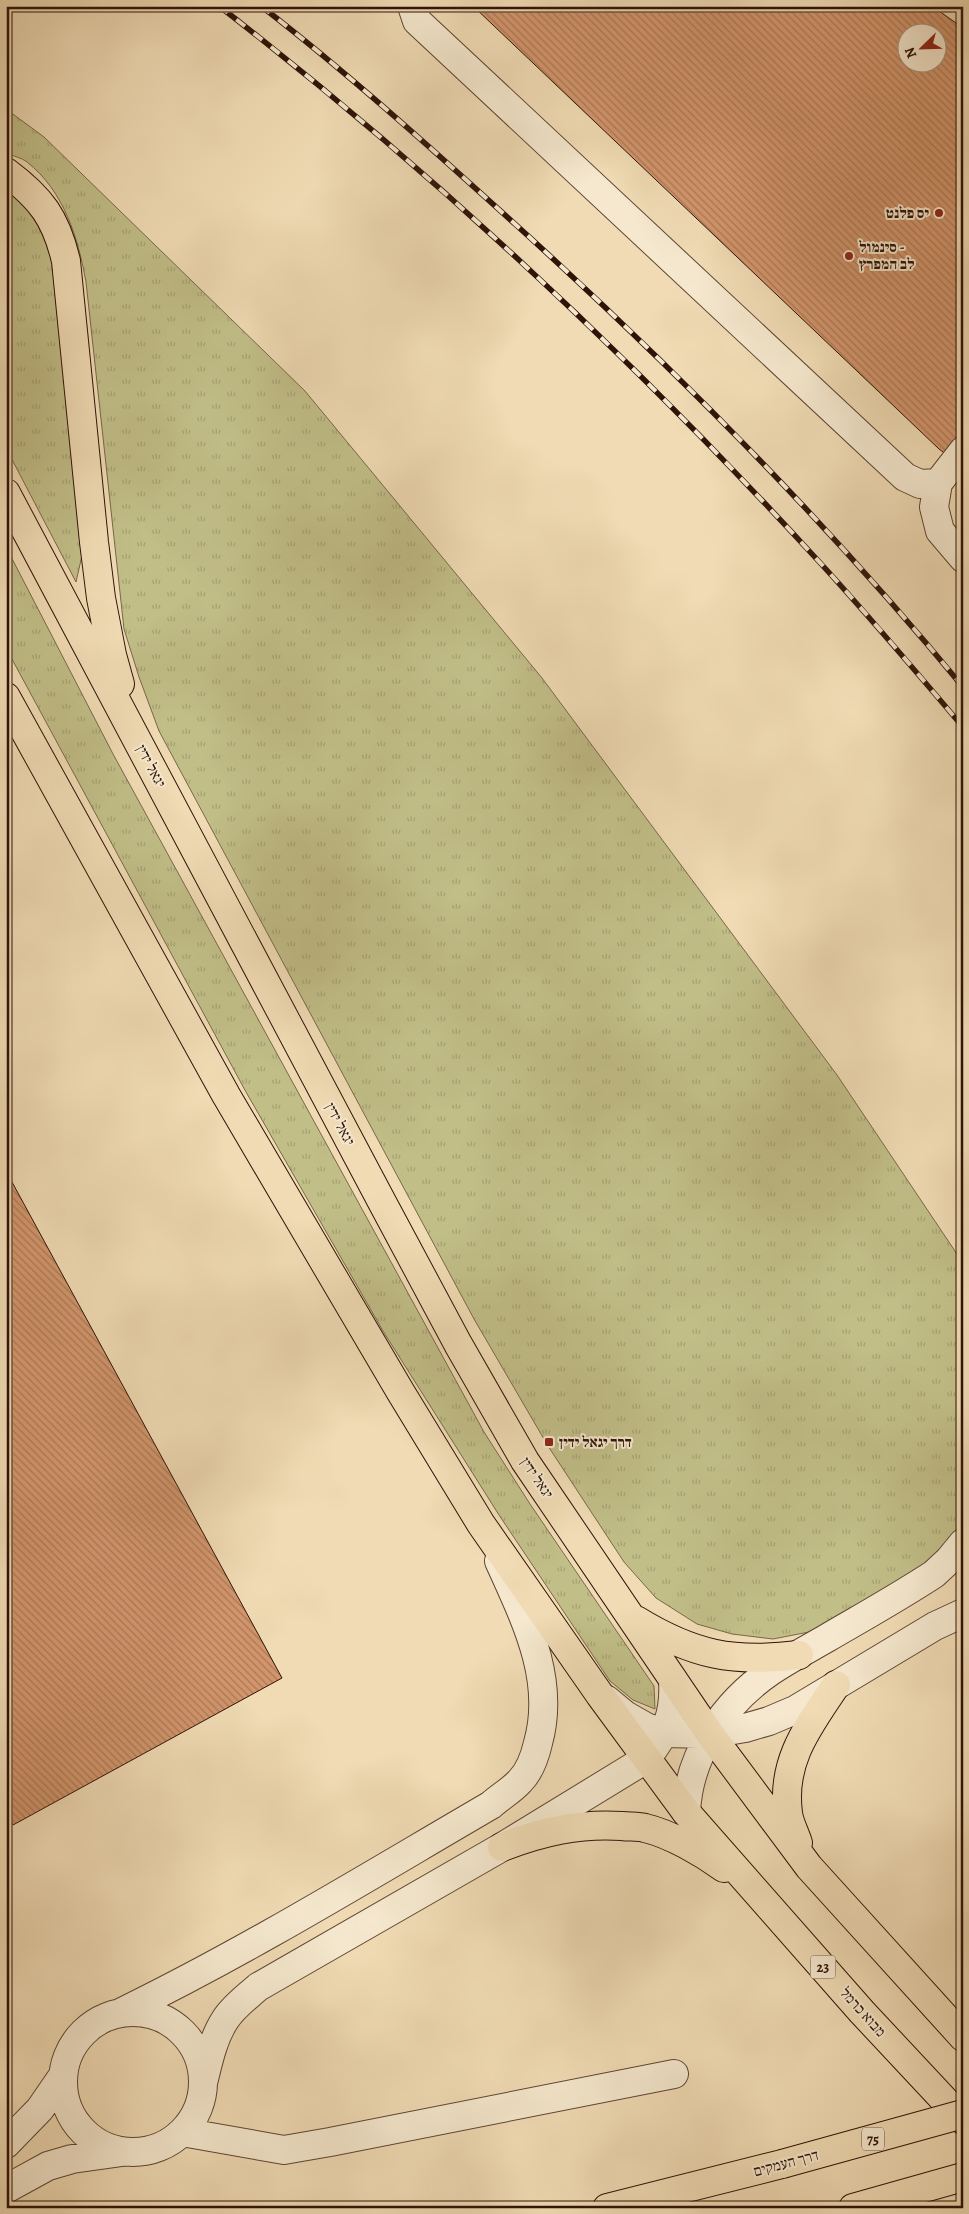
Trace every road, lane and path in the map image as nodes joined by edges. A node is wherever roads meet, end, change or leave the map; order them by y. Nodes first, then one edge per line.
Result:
1 (412, 6) edge
2 (6, 172) edge
3 (963, 451) edge
4 (938, 484) junction
5 (6, 493) edge
6 (963, 558) edge
7 (6, 697) edge
8 (133, 731) junction
9 (481, 1524) junction
10 (963, 1543) edge
11 (963, 1614) edge
12 (630, 1616) junction
13 (799, 1655) junction
14 (673, 1680) junction
15 (836, 1685) junction
16 (600, 1695) junction
17 (664, 1733) junction
18 (710, 1734) junction
19 (646, 1760) junction
20 (686, 1812) junction
21 (502, 1847) junction
22 (810, 1867) junction
23 (750, 1885) junction
24 (122, 2012) junction
25 (963, 2037) edge
26 (674, 2074) dead end
27 (62, 2077) junction
28 (202, 2083) junction
29 (963, 2114) edge
30 (963, 2120) edge
31 (182, 2132) junction
32 (6, 2144) edge
33 (122, 2152) junction
34 (963, 2177) edge
35 (6, 2189) edge
36 (608, 2208) edge
37 (853, 2208) edge

1 - 4 street
2 - 8 highway
3 - 4 street
4 - 6 street
5 - 8 highway, יגאל ידין
7 - 9 highway
8 - 12 highway, יגאל ידין
9 - 16 highway
9 - 24 street
10 - 13 street
11 - 15 street
12 - 13 highway
12 - 14 highway, יגאל ידין
13 - 18 street
14 - 17 street
14 - 18 highway, יגאל ידין
15 - 18 street
15 - 22 highway
16 - 17 street
16 - 19 highway
17 - 18 street
17 - 19 street
18 - 20 street
18 - 22 highway
19 - 20 highway
19 - 21 street
20 - 23 highway, מבוא כרמל / 23
21 - 23 highway
21 - 28 street
22 - 25 highway
23 - 30 highway, מבוא כרמל / 23
24 - 27 street
24 - 28 street
26 - 31 street
27 - 32 street
27 - 33 street
28 - 31 street
29 - 36 highway, דרך העמקים / 75, bridge
31 - 33 street
33 - 35 street
34 - 37 highway

